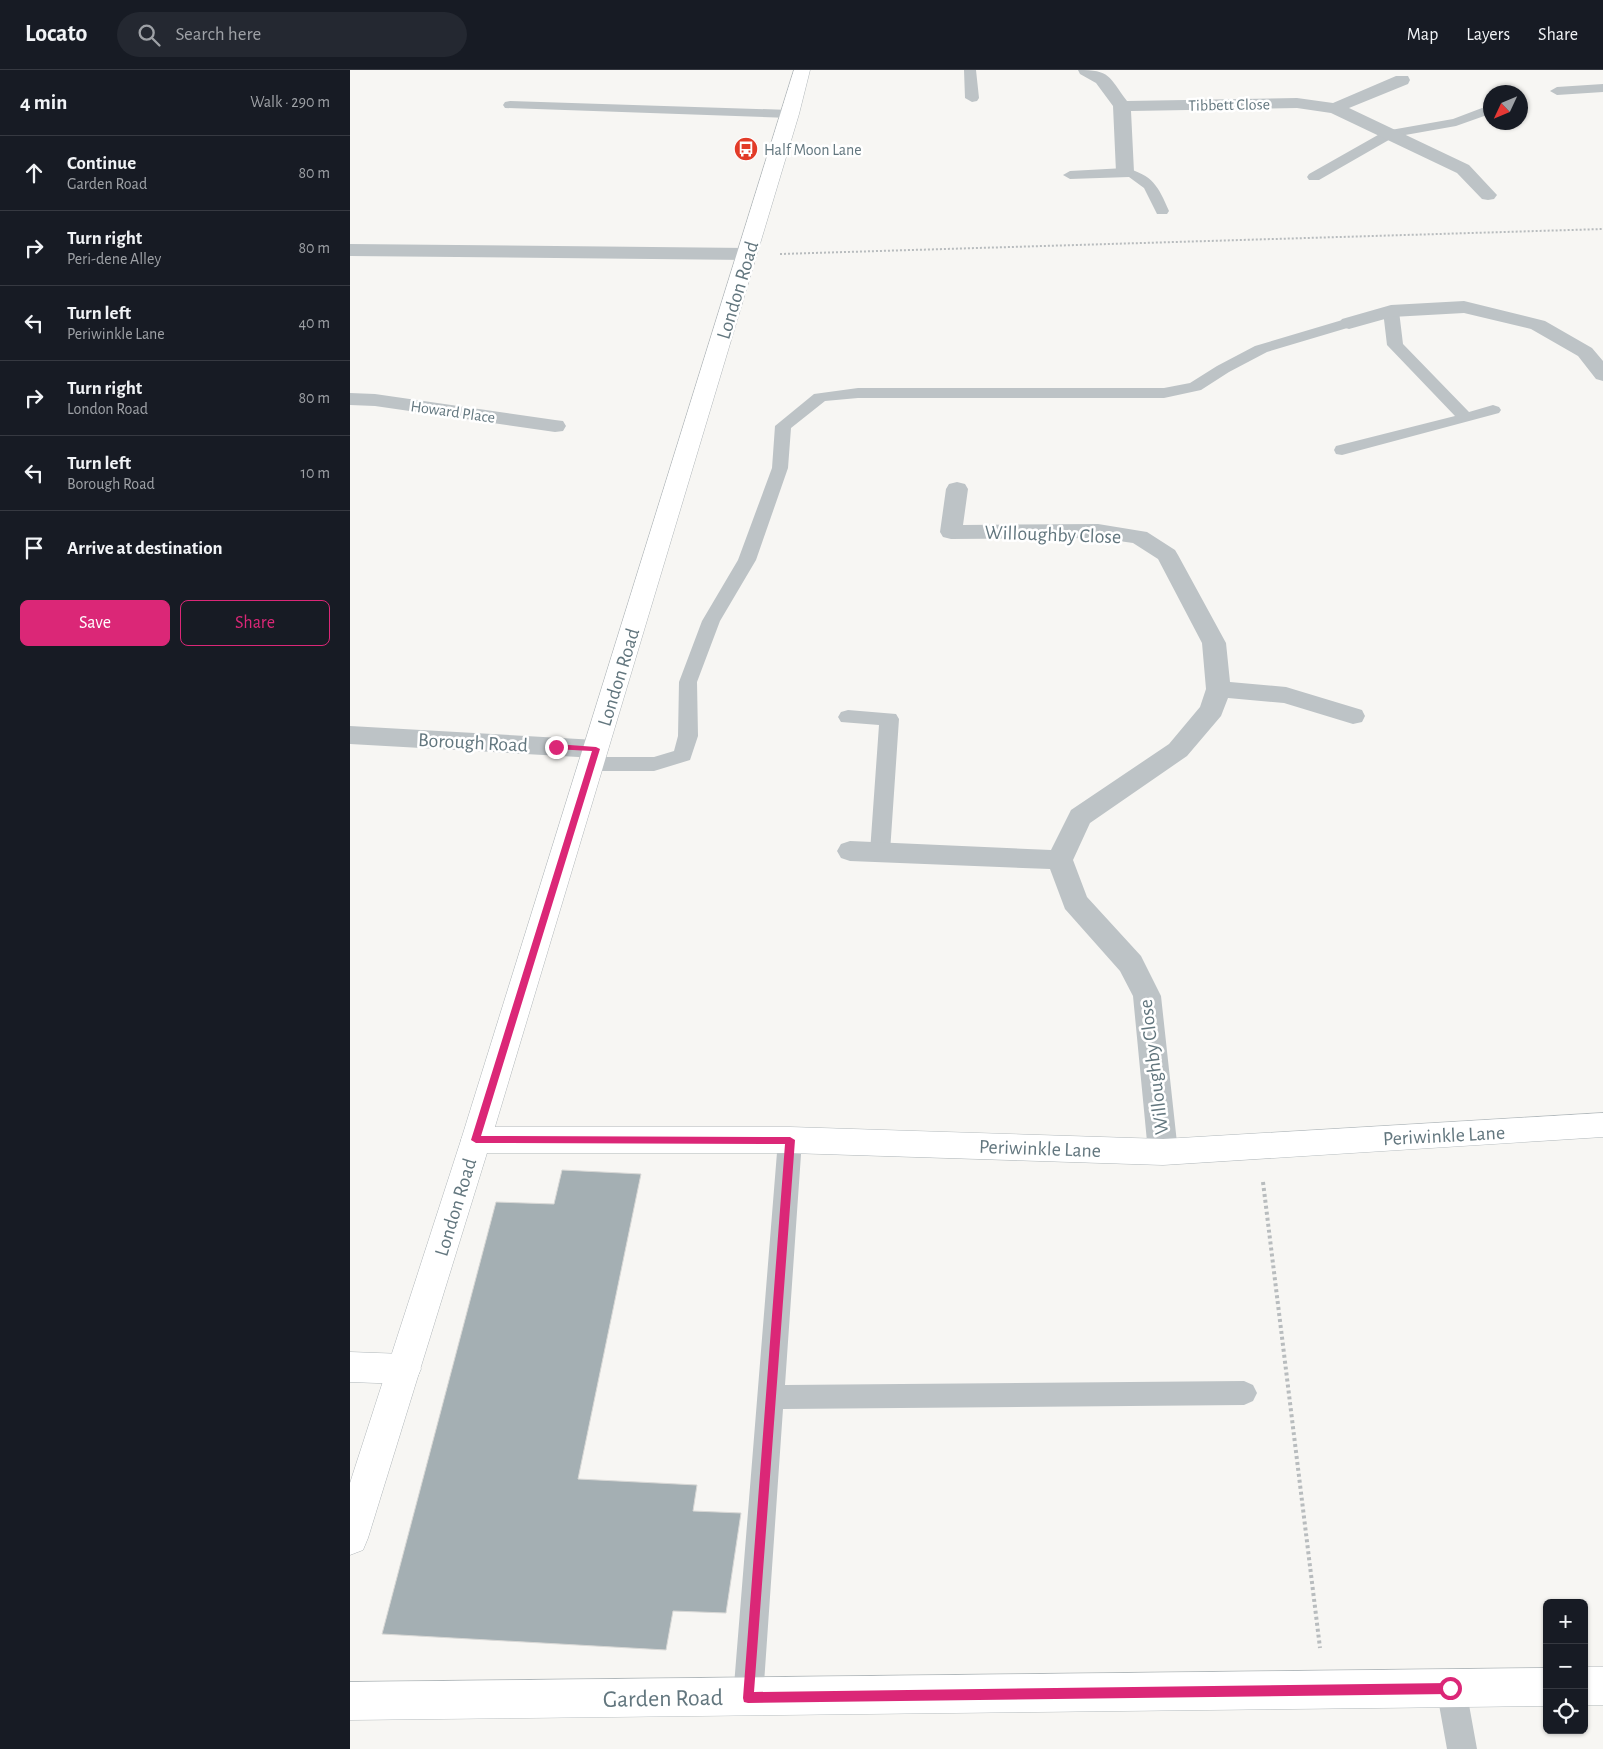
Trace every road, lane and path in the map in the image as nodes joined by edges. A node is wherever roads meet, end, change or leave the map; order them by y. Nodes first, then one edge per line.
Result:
1 (802, 70) edge
2 (970, 70) edge
3 (1086, 70) edge
4 (1402, 80) dead end
5 (1603, 88) edge
6 (1557, 91) dead end
7 (972, 98) dead end
8 (510, 105) dead end
9 (1122, 106) junction
10 (1335, 108) junction
11 (1482, 112) dead end
12 (790, 114) junction
13 (1390, 134) junction
14 (1125, 172) junction
15 (1070, 175) dead end
16 (1314, 177) dead end
17 (1488, 196) dead end
18 (1162, 211) dead end
19 (1603, 228) edge
20 (350, 250) edge
21 (760, 254) junction
22 (1391, 311) junction
23 (1349, 323) joint
24 (1603, 375) edge
25 (350, 399) edge
26 (1493, 410) dead end
27 (1466, 418) junction
28 (555, 426) dead end
29 (1342, 450) dead end
30 (957, 489) dead end
31 (1218, 690) junction
32 (1353, 716) dead end
33 (848, 718) dead end
34 (350, 735) edge
35 (594, 756) junction
36 (850, 851) dead end
37 (880, 852) junction
38 (1060, 860) junction
39 (1603, 1125) edge
40 (476, 1140) junction
41 (790, 1140) junction
42 (1162, 1152) junction
43 (1262, 1174) dead end
44 (350, 1367) edge
45 (404, 1369) junction
46 (1244, 1393) dead end
47 (772, 1396) junction
48 (350, 1538) edge
49 (1320, 1650) dead end
50 (1588, 1686) edge
51 (1603, 1686) edge
52 (1543, 1687) edge
53 (1450, 1688) junction
54 (748, 1698) junction
55 (350, 1702) edge
56 (1462, 1749) edge

1 - 12 main road, London Road
2 - 7 lane
3 - 9 street
4 - 10 street
5 - 6 lane
8 - 12 lane
9 - 10 street, Tibbett Close
9 - 14 street
10 - 13 street, Tibbett Close
11 - 13 lane
12 - 21 main road, London Road
13 - 16 lane
13 - 17 street, Tibbett Close
14 - 15 lane
14 - 18 lane
19 - 21 path
20 - 21 street
21 - 35 main road, London Road
22 - 23 street
22 - 24 street
22 - 27 lane
23 - 35 lane
25 - 28 street, Howard Place
26 - 27 lane
27 - 29 lane
30 - 31 street, Willoughby Close
31 - 32 street
31 - 38 street, Willoughby Close
33 - 37 lane
34 - 35 street, Borough Road
35 - 40 main road, London Road
36 - 37 street
37 - 38 street
38 - 42 street, Willoughby Close
39 - 42 main road, Periwinkle Lane
40 - 41 main road, Periwinkle Lane
40 - 45 main road, London Road
41 - 42 main road, Periwinkle Lane
41 - 47 lane
43 - 49 path
44 - 45 main road
45 - 48 main road, London Road
46 - 47 lane
47 - 54 lane
50 - 51 main road
52 - 53 main road, Garden Road
53 - 54 main road, Garden Road
53 - 56 lane
54 - 55 main road, Garden Road

